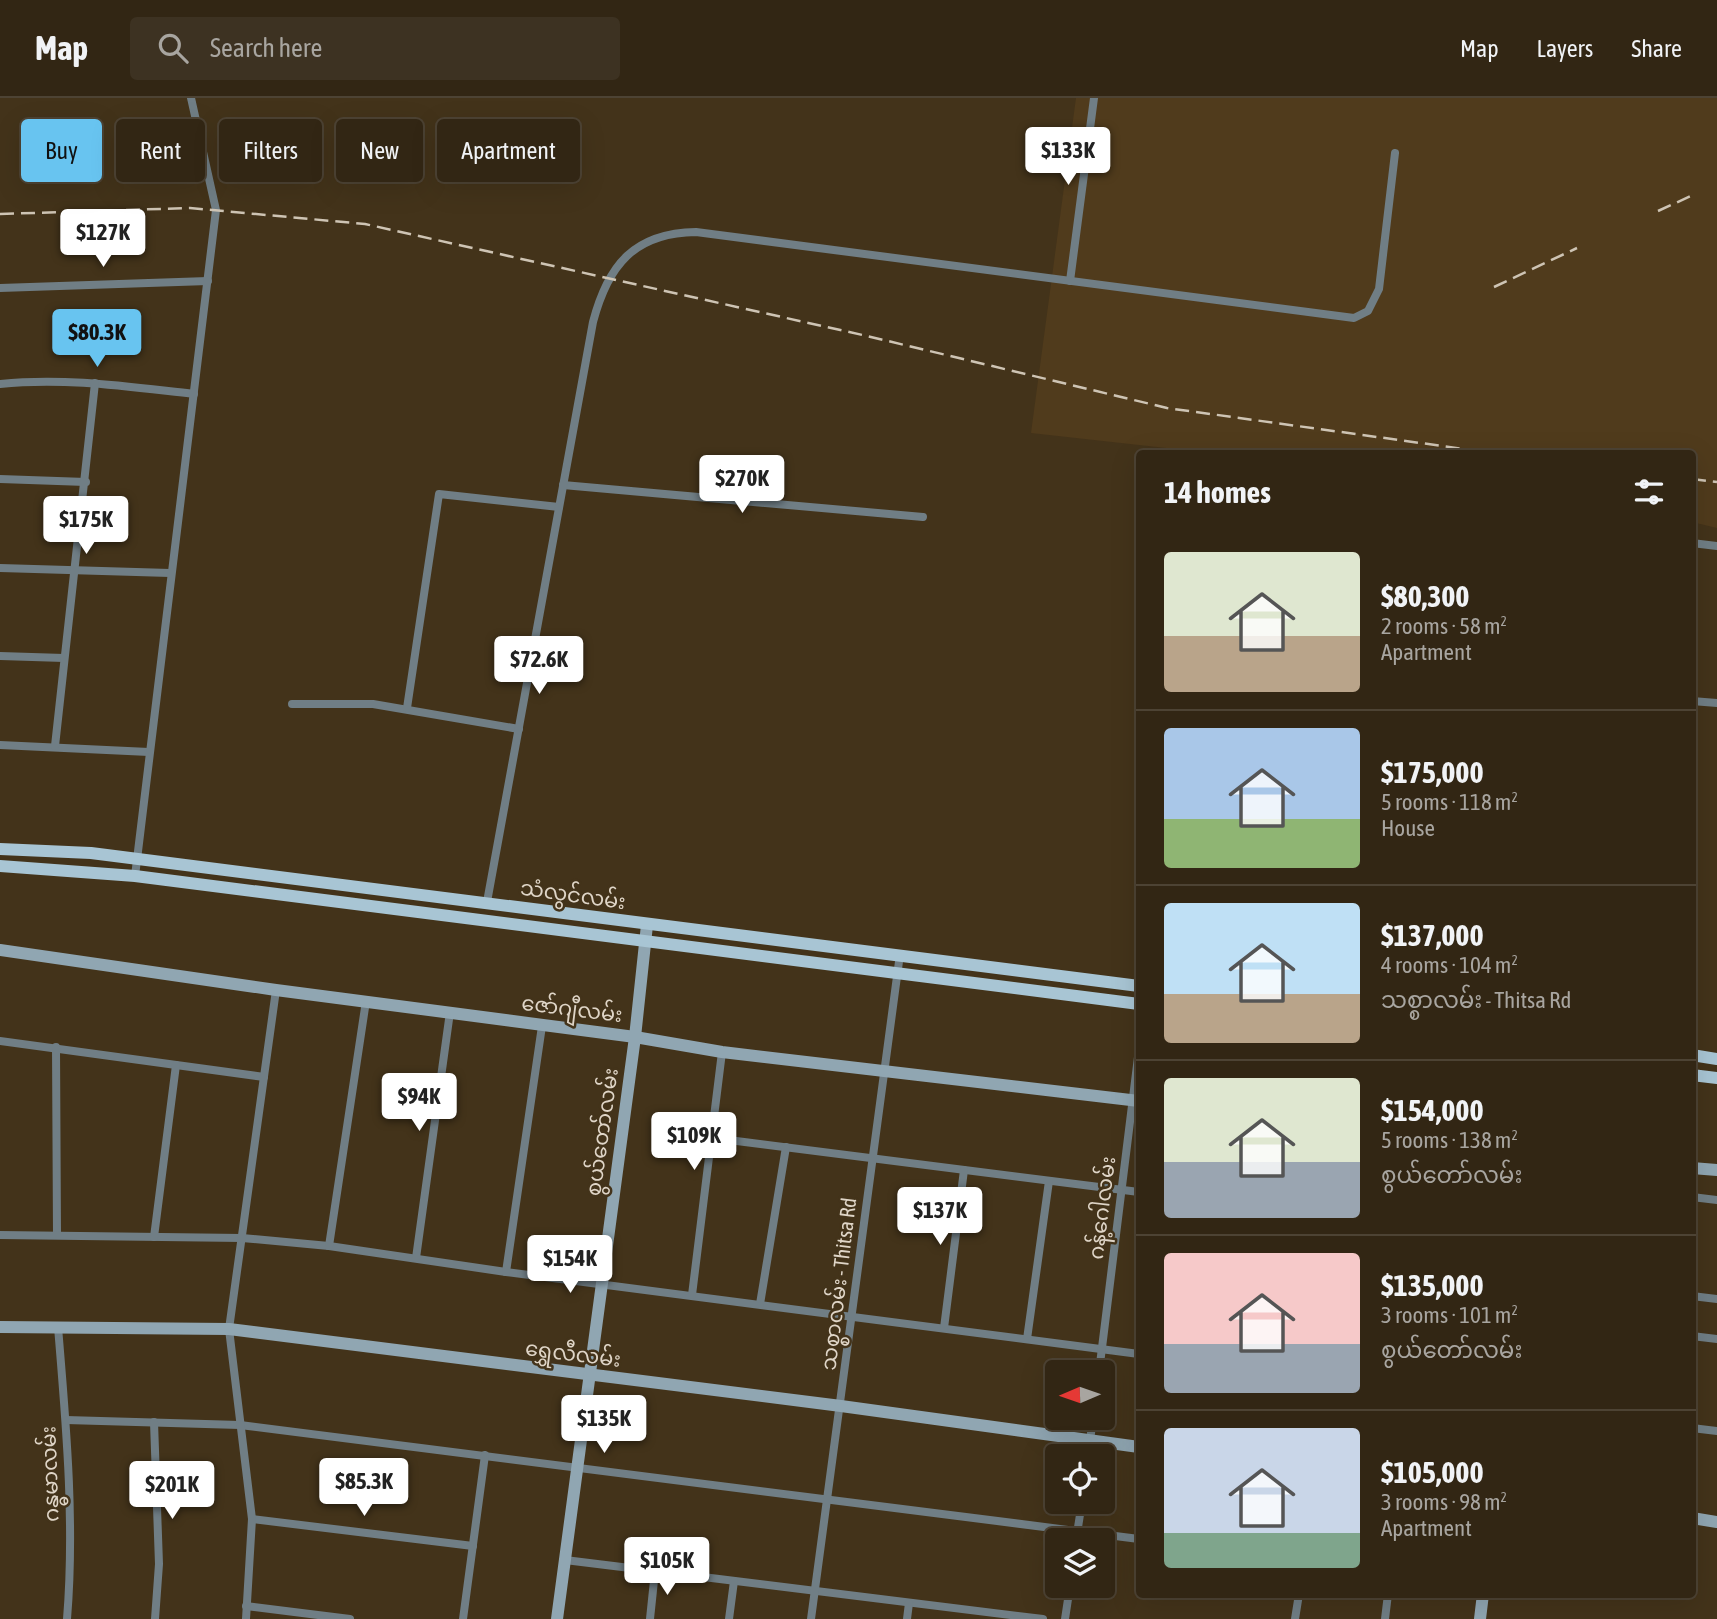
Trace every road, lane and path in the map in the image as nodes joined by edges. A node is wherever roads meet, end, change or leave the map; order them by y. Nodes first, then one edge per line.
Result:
1 (191, 98) edge
2 (1094, 98) edge
3 (1395, 153) dead end
4 (208, 281) junction
5 (1070, 281) junction
6 (0, 288) edge
7 (95, 383) junction
8 (0, 384) edge
9 (194, 394) junction
10 (0, 479) edge
11 (86, 482) junction
12 (563, 485) junction
13 (559, 507) junction
14 (923, 517) dead end
15 (1696, 543) edge
16 (1717, 546) edge
17 (0, 568) edge
18 (74, 570) junction
19 (170, 573) junction
20 (0, 656) edge
21 (64, 658) junction
22 (1696, 701) edge
23 (1717, 703) edge
24 (292, 704) dead end
25 (407, 708) junction
26 (519, 729) junction
27 (0, 745) edge
28 (55, 746) junction
29 (149, 752) junction
30 (0, 849) edge
31 (137, 858) junction
32 (0, 866) edge
33 (135, 876) junction
34 (398, 891) junction
35 (487, 902) junction
36 (396, 909) junction
37 (647, 925) junction
38 (645, 942) junction
39 (0, 950) edge
40 (900, 954) junction
41 (897, 972) junction
42 (1136, 986) edge
43 (276, 990) junction
44 (366, 1001) junction
45 (1136, 1004) edge
46 (450, 1012) junction
47 (542, 1026) junction
48 (635, 1037) junction
49 (0, 1041) edge
50 (57, 1047) junction
51 (722, 1052) junction
52 (1696, 1056) edge
53 (1717, 1059) edge
54 (176, 1065) junction
55 (884, 1071) junction
56 (1696, 1075) edge
57 (264, 1077) junction
58 (1717, 1078) edge
59 (1136, 1100) edge
60 (713, 1138) junction
61 (786, 1147) junction
62 (873, 1158) junction
63 (1696, 1168) edge
64 (964, 1170) junction
65 (1717, 1170) edge
66 (1049, 1181) junction
67 (1122, 1190) junction
68 (1136, 1192) edge
69 (1696, 1197) edge
70 (1717, 1200) edge
71 (57, 1235) junction
72 (0, 1236) edge
73 (154, 1237) junction
74 (242, 1238) junction
75 (329, 1246) junction
76 (416, 1258) junction
77 (506, 1272) junction
78 (601, 1284) junction
79 (692, 1295) junction
80 (1696, 1296) edge
81 (1717, 1299) edge
82 (760, 1304) junction
83 (853, 1315) junction
84 (0, 1327) edge
85 (58, 1327) junction
86 (944, 1328) junction
87 (229, 1329) junction
88 (1696, 1336) edge
89 (1027, 1339) junction
90 (1717, 1339) edge
91 (1101, 1350) junction
92 (1136, 1354) edge
93 (1100, 1360) edge
94 (589, 1375) junction
95 (841, 1406) junction
96 (66, 1420) junction
97 (154, 1422) junction
98 (240, 1425) junction
99 (1696, 1428) edge
100 (1091, 1430) edge
101 (1717, 1431) edge
102 (1090, 1441) junction
103 (1090, 1444) edge
104 (1136, 1447) edge
105 (485, 1455) junction
106 (577, 1466) junction
107 (828, 1498) junction
108 (252, 1518) junction
109 (1696, 1519) edge
110 (1717, 1522) edge
111 (1045, 1531) edge
112 (1115, 1538) edge
113 (1136, 1539) edge
114 (473, 1546) junction
115 (565, 1560) junction
116 (655, 1571) junction
117 (734, 1581) junction
118 (815, 1591) junction
119 (1068, 1598) edge
120 (1299, 1598) edge
121 (1388, 1598) edge
122 (1483, 1598) edge
123 (909, 1602) junction
124 (246, 1606) junction
125 (67, 1619) edge
126 (155, 1619) edge
127 (246, 1619) edge
128 (350, 1619) edge
129 (463, 1619) edge
130 (557, 1619) edge
131 (650, 1619) edge
132 (729, 1619) edge
133 (811, 1619) edge
134 (907, 1619) edge
135 (1043, 1619) edge
136 (1065, 1619) edge
137 (1296, 1619) edge
138 (1385, 1619) edge
139 (1480, 1619) edge

1 - 4 street
2 - 5 street
3 - 5 street
4 - 6 street
4 - 9 street
5 - 12 street
7 - 8 street
7 - 9 street
7 - 11 street
9 - 19 street
10 - 11 street
11 - 18 street
12 - 13 street
12 - 14 street
13 - 25 street
13 - 26 street
15 - 16 street
17 - 18 street
18 - 19 street
18 - 21 street
19 - 29 street
20 - 21 street
21 - 28 street
22 - 23 street
24 - 25 street
25 - 26 street
26 - 35 street
27 - 28 street
28 - 29 street
29 - 31 street
30 - 31 main road, သံလွင်လမ်း
31 - 33 street
31 - 34 main road, သံလွင်လမ်း
32 - 33 main road, သံလွင်လမ်း
33 - 36 main road, သံလွင်လမ်း
34 - 35 main road, သံလွင်လမ်း
34 - 36 main road
35 - 37 main road, သံလွင်လမ်း
36 - 38 main road, သံလွင်လမ်း
37 - 38 street, စွယ်တော်လမ်း
37 - 40 main road, သံလွင်လမ်း
38 - 41 main road, သံလွင်လမ်း
38 - 48 street, စွယ်တော်လမ်း
39 - 43 street, ဇော်ဂျီလမ်း
40 - 41 street, သစ္စာလမ်း - Thitsa Rd
40 - 42 main road, သံလွင်လမ်း
41 - 45 main road, သံလွင်လမ်း
41 - 55 street, သစ္စာလမ်း - Thitsa Rd
43 - 44 street, ဇော်ဂျီလမ်း
43 - 57 street
44 - 46 street, ဇော်ဂျီလမ်း
44 - 75 street
46 - 47 street, ဇော်ဂျီလမ်း
46 - 76 street
47 - 48 street, ဇော်ဂျီလမ်း
47 - 77 street
48 - 51 street, ဇော်ဂျီလမ်း
48 - 78 street, စွယ်တော်လမ်း
49 - 50 street
50 - 54 street
50 - 71 street
51 - 55 street, ဇော်ဂျီလမ်း
51 - 60 street
52 - 53 main road
54 - 57 street
54 - 73 street
55 - 59 street, ဇော်ဂျီလမ်း
55 - 62 street, သစ္စာလမ်း - Thitsa Rd
56 - 58 main road
57 - 74 street
59 - 67 street, ဂန့်ဂေါလမ်း
60 - 61 street
60 - 79 street
61 - 62 street
61 - 82 street
62 - 64 street
62 - 83 street, သစ္စာလမ်း - Thitsa Rd
63 - 65 street
64 - 66 street
64 - 86 street
66 - 67 street
66 - 89 street
67 - 68 street
67 - 91 street, ဂန့်ဂေါလမ်း
69 - 70 street
71 - 72 street
71 - 73 street
73 - 74 street
74 - 75 street
74 - 87 street
75 - 76 street
76 - 77 street
77 - 78 street
78 - 79 street
78 - 94 street, စွယ်တော်လမ်း
79 - 82 street
80 - 81 street
82 - 83 street
83 - 86 street
83 - 95 street, သစ္စာလမ်း - Thitsa Rd
84 - 85 street, ရွှေလီလမ်း
85 - 87 street, ရွှေလီလမ်း
85 - 96 street, ဂန္ဓမာလမ်း
86 - 89 street
87 - 94 street, ရွှေလီလမ်း
87 - 98 street
88 - 90 street
89 - 91 street
91 - 92 street
91 - 93 street, ဂန့်ဂေါလမ်း
94 - 95 street, ရွှေလီလမ်း
94 - 106 street, စွယ်တော်လမ်း
95 - 102 street, ရွှေလီလမ်း
95 - 107 street, သစ္စာလမ်း - Thitsa Rd
96 - 97 street
96 - 125 street, ဂန္ဓမာလမ်း
97 - 98 street
97 - 126 street
98 - 105 street
98 - 108 street
99 - 101 street
100 - 102 street
102 - 103 street
102 - 104 street, ရွှေလီလမ်း
105 - 106 street
105 - 114 street
106 - 107 street
106 - 115 street, စွယ်တော်လမ်း
107 - 111 street
107 - 118 street, သစ္စာလမ်း - Thitsa Rd
108 - 114 street
108 - 124 street
109 - 110 street
112 - 113 street
114 - 129 street
115 - 116 street
115 - 130 street, စွယ်တော်လမ်း
116 - 117 street
116 - 131 street
117 - 118 street
117 - 132 street
118 - 123 street
118 - 133 street, သစ္စာလမ်း - Thitsa Rd
119 - 136 street
120 - 137 street
121 - 138 street
122 - 139 street
123 - 134 street
123 - 135 street
124 - 127 street
124 - 128 street

